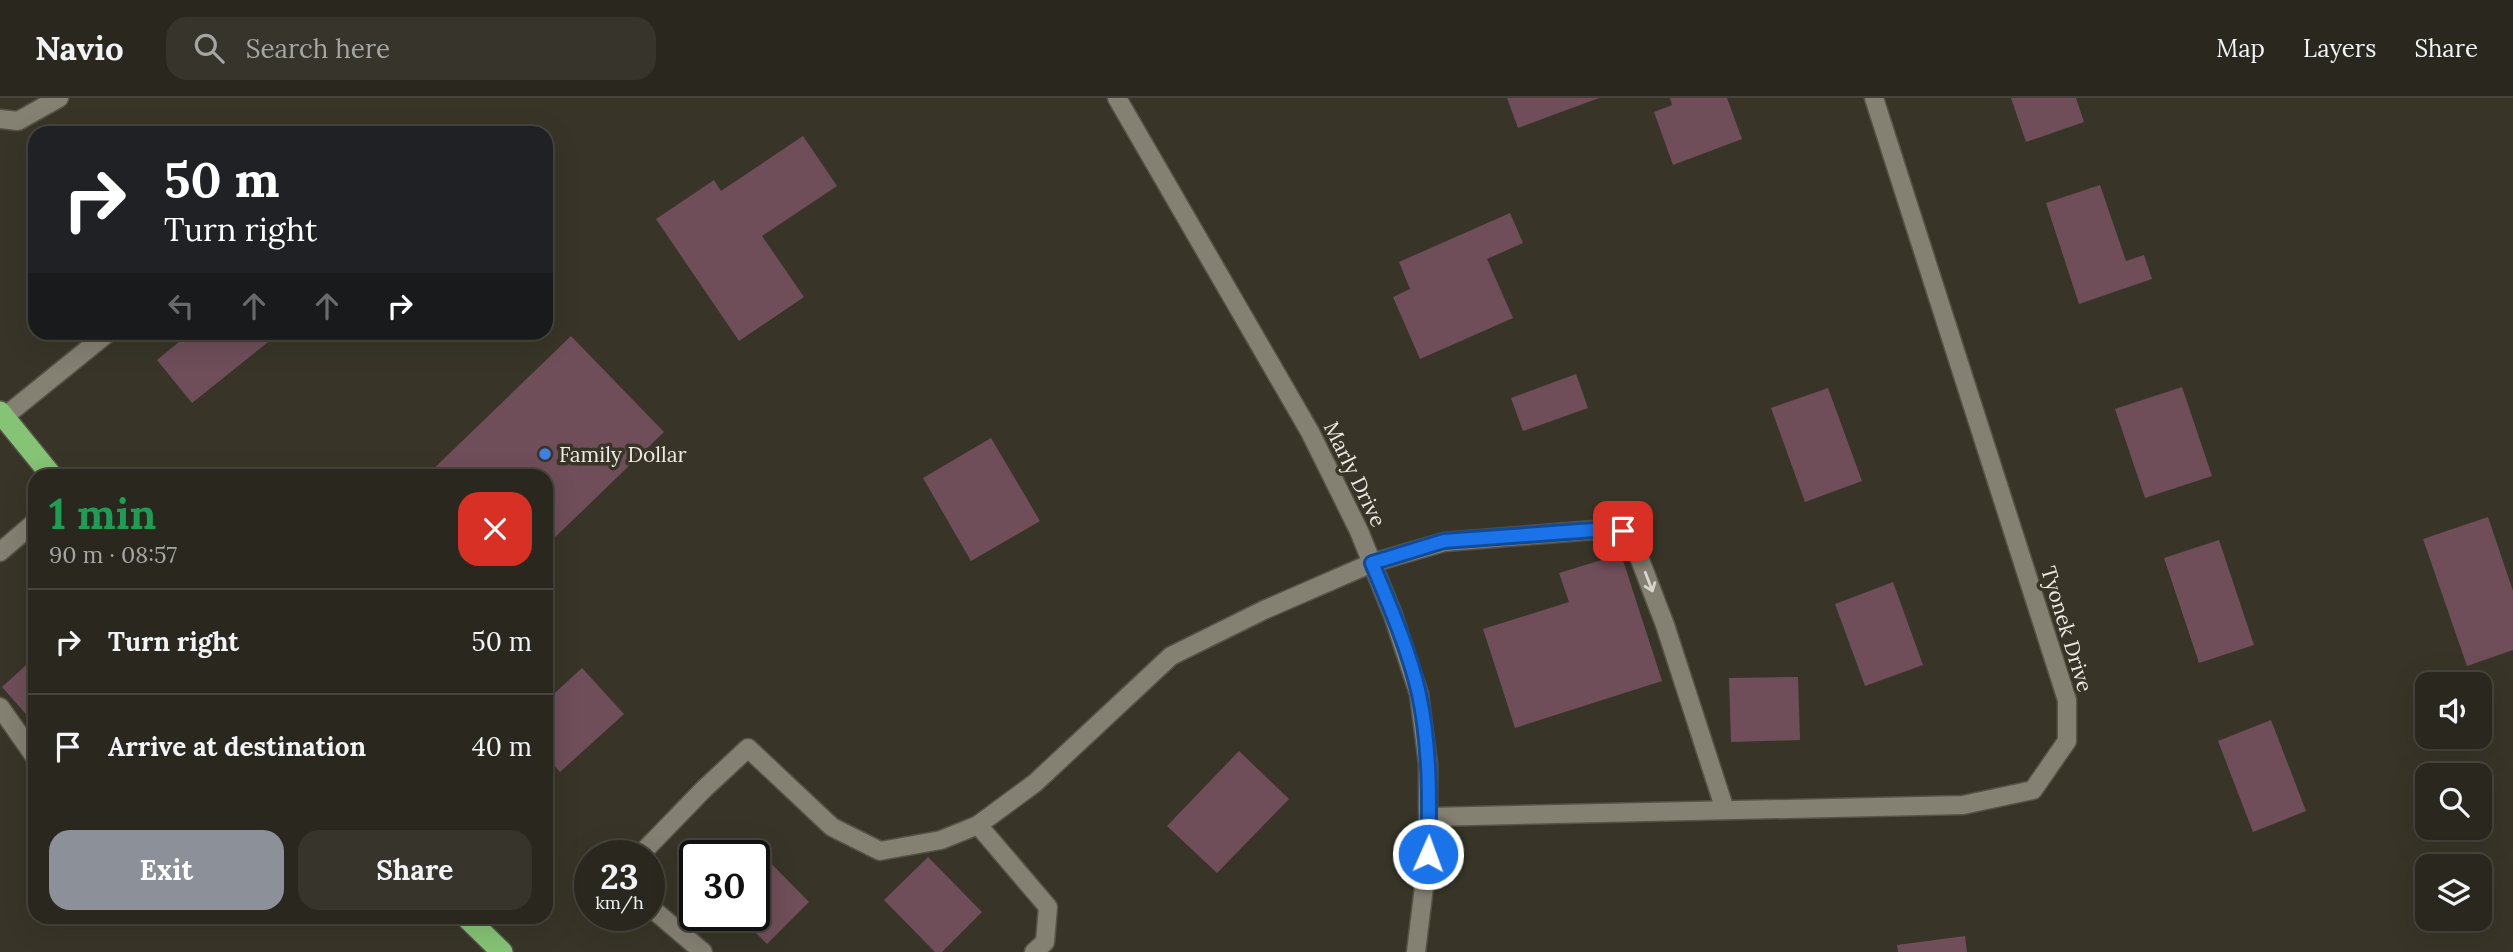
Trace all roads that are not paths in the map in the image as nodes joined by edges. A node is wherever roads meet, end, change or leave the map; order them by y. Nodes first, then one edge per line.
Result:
1 (59, 98) edge
2 (1117, 98) edge
3 (1874, 98) edge
4 (0, 119) edge
5 (99, 340) edge
6 (2, 414) edge
7 (46, 469) edge
8 (28, 528) edge
9 (0, 552) edge
10 (1372, 563) junction
11 (0, 707) edge
12 (28, 747) edge
13 (1725, 810) junction
14 (1429, 817) junction
15 (978, 825) junction
16 (655, 840) edge
17 (665, 920) edge
18 (473, 924) edge
19 (502, 952) edge
20 (703, 952) edge
21 (1034, 952) edge
22 (1416, 952) edge

1 - 4 street
2 - 10 street, Marly Drive
3 - 13 street, Tyonek Drive
5 - 6 street
6 - 7 highway
8 - 9 street
10 -> 13 street
10 - 14 street, Marly Drive
10 - 15 street
11 - 12 street
13 - 14 street, Tyonek Drive
14 - 22 street, Marly Drive
15 - 16 street
15 - 21 street
17 - 20 street
18 - 19 highway

